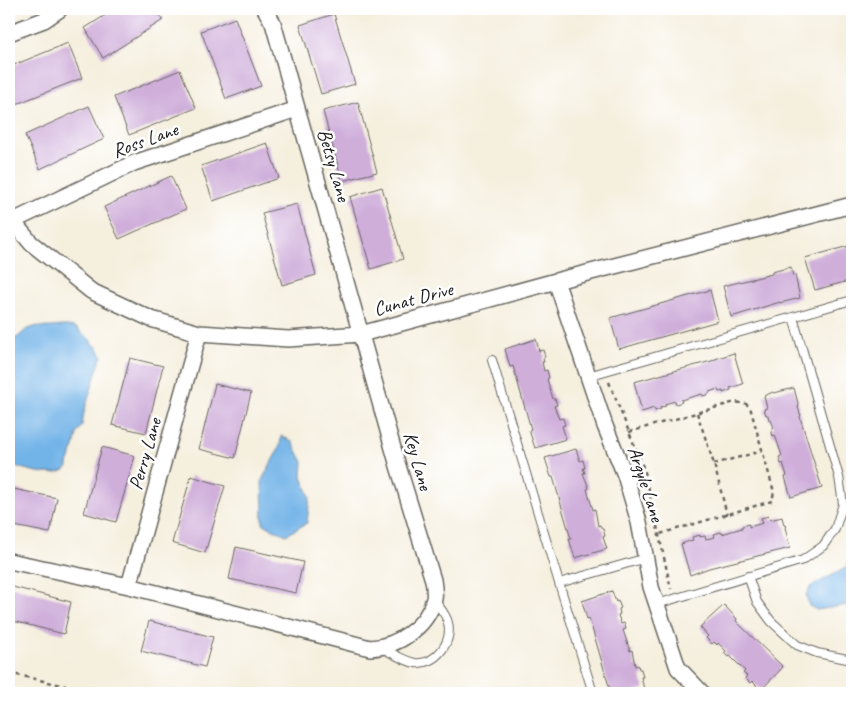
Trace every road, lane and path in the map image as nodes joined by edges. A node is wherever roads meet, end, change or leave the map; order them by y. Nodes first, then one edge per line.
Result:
1 (60, 9) edge
2 (265, 9) edge
3 (9, 33) edge
4 (297, 109) junction
5 (852, 205) edge
6 (10, 220) edge
7 (556, 281) junction
8 (852, 300) edge
9 (793, 317) junction
10 (199, 333) junction
11 (361, 334) junction
12 (492, 360) dead end
13 (587, 376) junction
14 (697, 413) junction
15 (630, 432) dead end
16 (762, 451) junction
17 (714, 464) junction
18 (728, 515) junction
19 (660, 534) dead end
20 (646, 558) junction
21 (9, 560) edge
22 (748, 576) junction
23 (559, 583) junction
24 (129, 586) junction
25 (434, 599) junction
26 (657, 604) junction
27 (382, 648) junction
28 (852, 660) edge
29 (9, 673) edge
30 (96, 693) edge
31 (592, 693) edge
32 (702, 693) edge

1 - 3 street
2 - 4 street, Betsy Lane
4 - 6 street, Ross Lane
4 - 11 street, Betsy Lane
5 - 7 street, Cunat Drive
6 - 10 street, Cunat Drive
7 - 11 street, Cunat Drive
7 - 13 street, Argyle Lane
8 - 9 lane
9 - 13 lane
9 - 22 lane
10 - 11 street, Cunat Drive
10 - 24 street, Perry Lane
11 - 25 street, Key Lane
12 - 23 lane
13 - 20 street, Argyle Lane
14 - 15 path
14 - 16 path
14 - 17 path
16 - 17 path
16 - 18 path
17 - 18 path
18 - 19 path
20 - 23 lane
20 - 26 street, Argyle Lane
21 - 24 street, Key Lane
22 - 26 lane
22 - 28 lane
23 - 31 lane
24 - 27 street, Key Lane
25 - 27 street
25 - 27 lane, Key Lane
26 - 32 street, Argyle Lane
29 - 30 path

